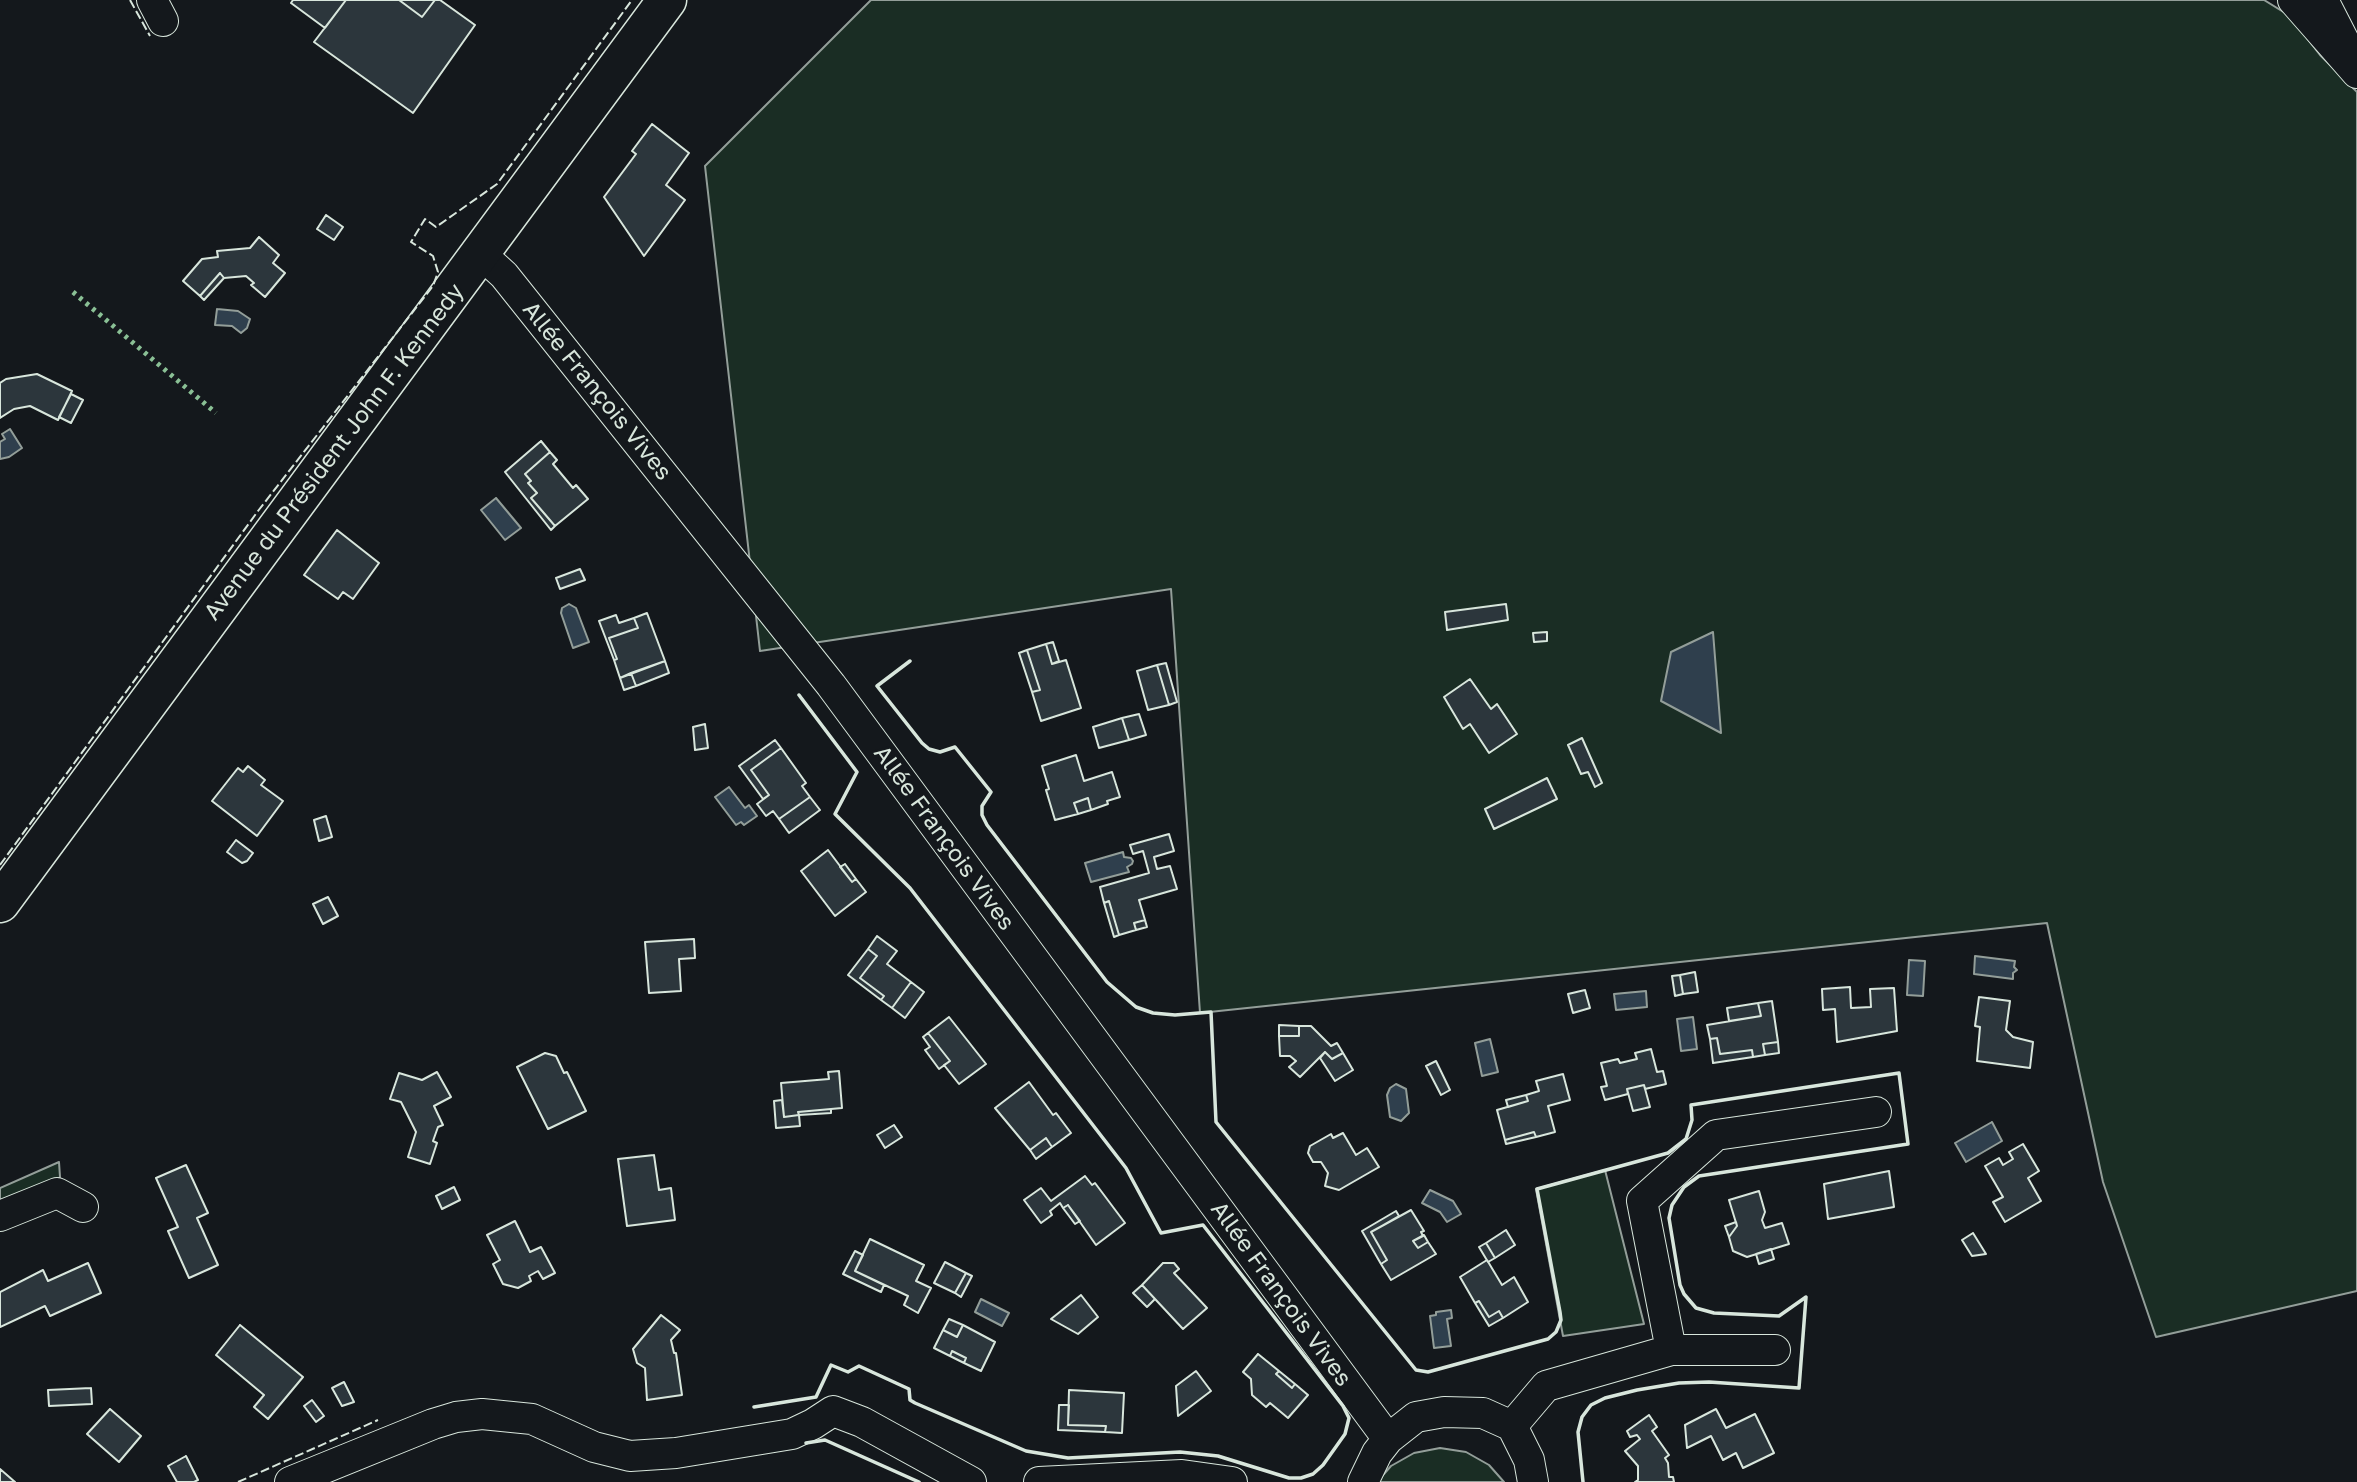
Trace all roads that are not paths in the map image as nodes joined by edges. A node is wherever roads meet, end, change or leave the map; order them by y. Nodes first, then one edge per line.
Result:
1 (667, 0) edge
2 (2293, 0) edge
3 (2323, 0) edge
4 (2357, 71) edge
5 (481, 254) junction
6 (0, 904) edge
7 (1876, 1112) dead end
8 (83, 1207) dead end
9 (0, 1216) edge
10 (1671, 1350) junction
11 (1775, 1350) dead end
12 (1512, 1426) junction
13 (1388, 1439) junction
14 (290, 1482) edge
15 (971, 1482) edge
16 (1039, 1482) edge
17 (1231, 1482) edge
18 (1363, 1482) edge
19 (1533, 1482) edge

1 - 5 main road, Avenue du Président John F. Kennedy
2 - 4 street
3 - 4 street
5 - 6 main road, Avenue du Président John F. Kennedy
5 - 13 street, Allée François Vives
7 - 10 street
8 - 9 street
10 - 11 street
10 - 12 street
12 - 13 street
12 - 19 street
13 - 18 street
14 - 15 street
16 - 17 street

